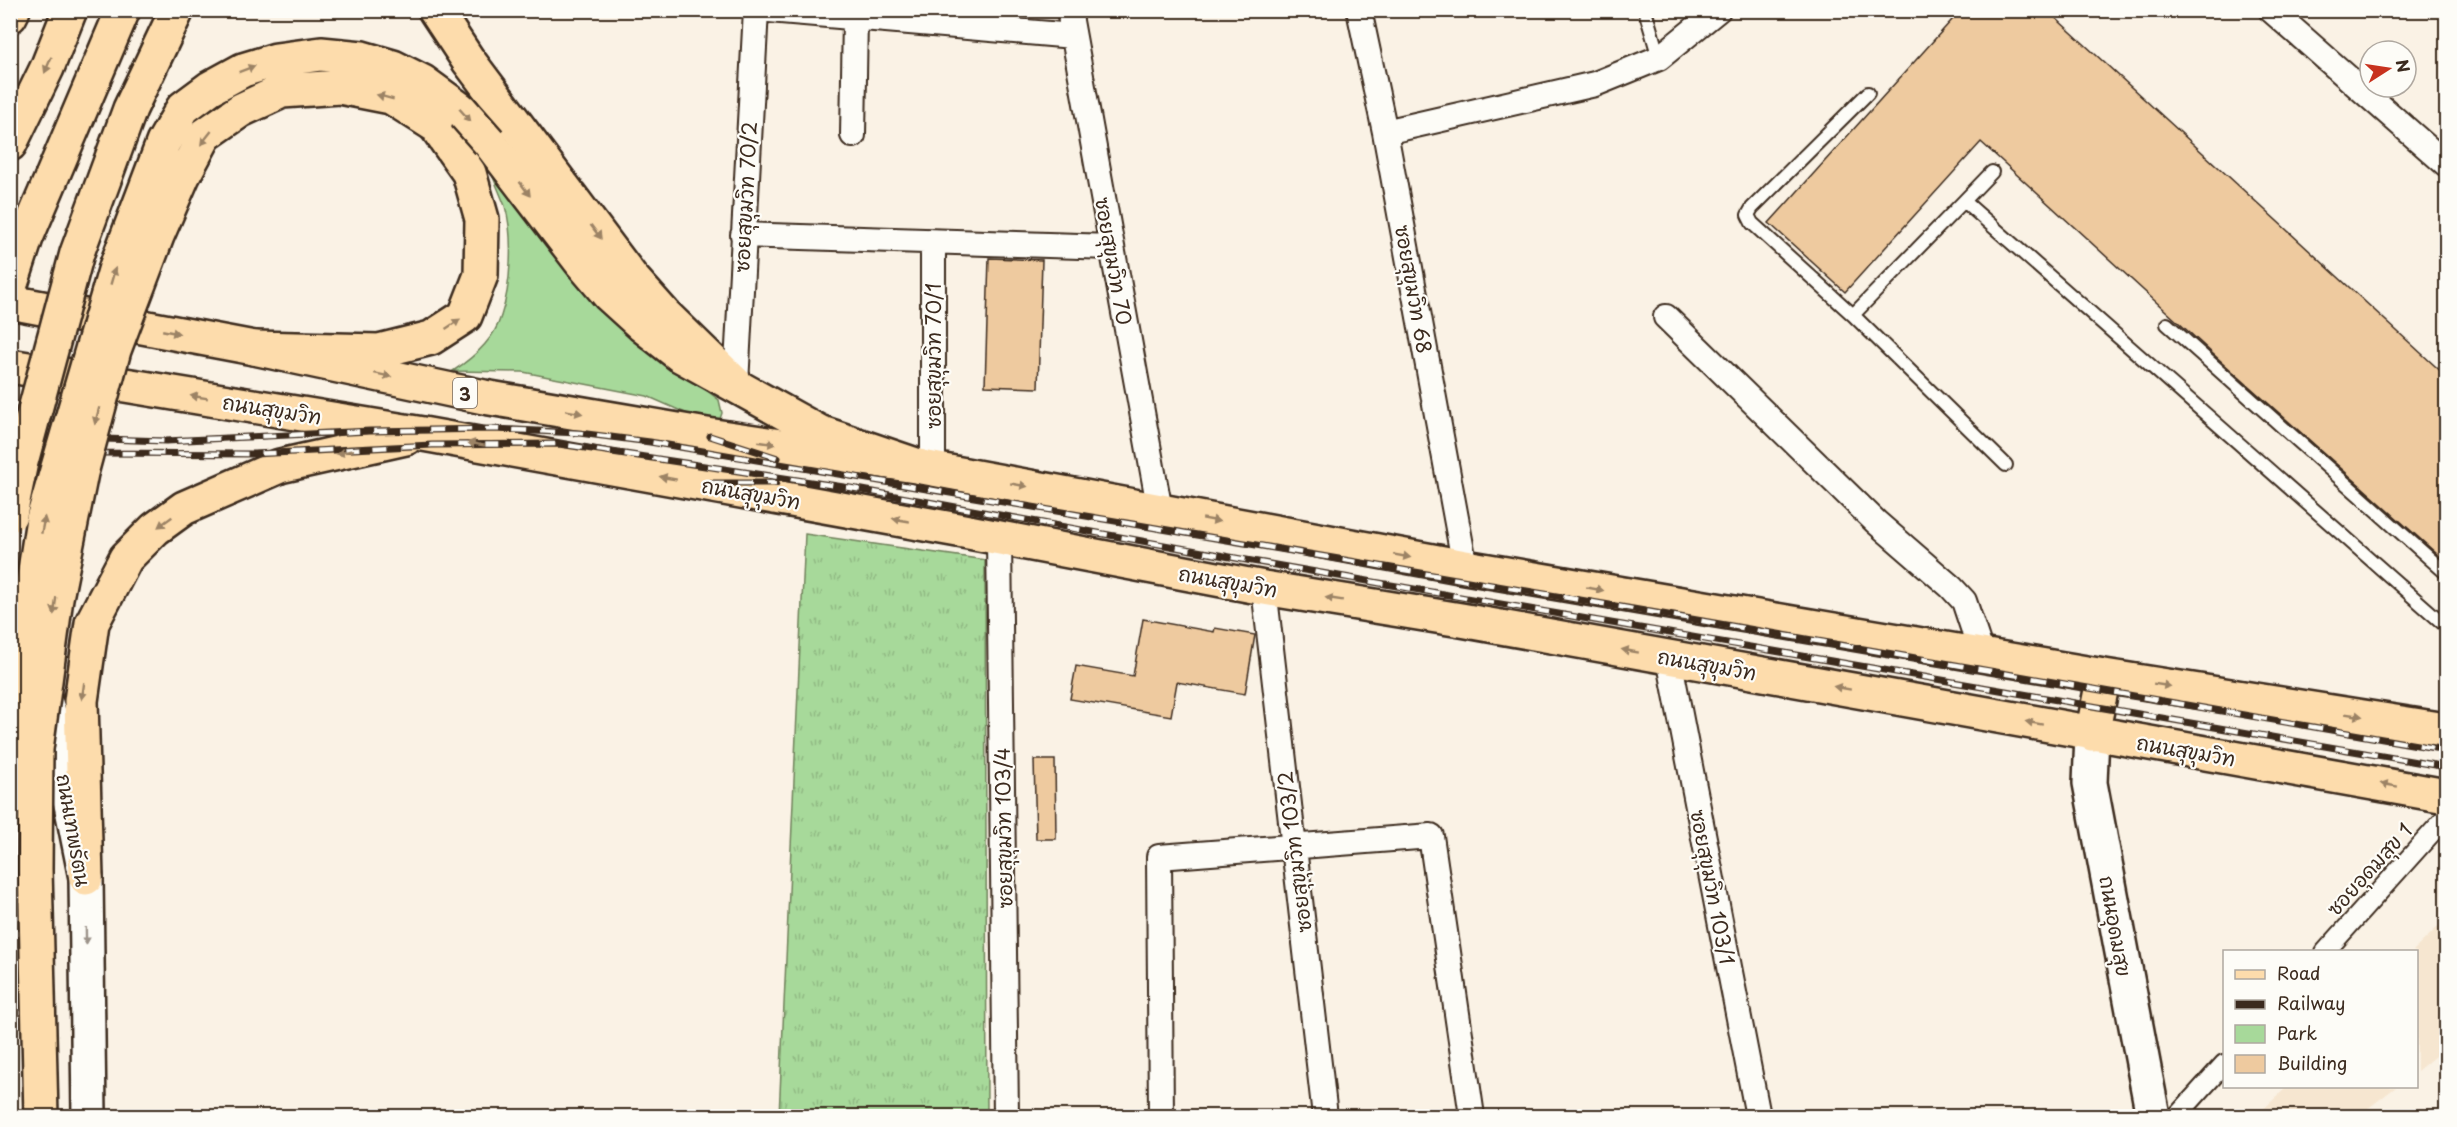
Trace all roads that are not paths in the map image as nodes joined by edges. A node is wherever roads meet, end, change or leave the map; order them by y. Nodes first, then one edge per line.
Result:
1 (13, 10) edge
2 (70, 10) edge
3 (107, 10) edge
4 (123, 10) edge
5 (163, 10) edge
6 (177, 10) edge
7 (435, 10) edge
8 (756, 10) edge
9 (769, 10) edge
10 (1069, 10) edge
11 (1359, 10) edge
12 (1645, 10) edge
13 (1718, 10) edge
14 (2271, 10) edge
15 (10, 16) edge
16 (855, 18) junction
17 (1073, 36) junction
18 (1659, 58) junction
19 (1868, 93) dead end
20 (1385, 132) junction
21 (854, 135) dead end
22 (10, 144) edge
23 (2446, 164) edge
24 (1992, 172) dead end
25 (1964, 201) junction
26 (10, 221) edge
27 (743, 235) junction
28 (933, 242) junction
29 (1112, 247) junction
30 (12, 297) edge
31 (1853, 315) junction
32 (1666, 316) dead end
33 (2167, 324) dead end
34 (254, 348) junction
35 (10, 366) edge
36 (736, 384) junction
37 (10, 422) edge
38 (423, 434) junction
39 (2006, 465) dead end
40 (939, 471) junction
41 (1160, 511) junction
42 (10, 515) edge
43 (999, 538) junction
44 (1465, 567) junction
45 (2446, 573) edge
46 (10, 588) edge
47 (1264, 588) junction
48 (1461, 620) junction
49 (2446, 626) edge
50 (1982, 656) junction
51 (1669, 658) junction
52 (2104, 676) junction
53 (10, 698) edge
54 (2445, 727) edge
55 (2092, 734) junction
56 (59, 745) junction
57 (10, 791) edge
58 (2446, 795) edge
59 (2446, 817) edge
60 (1294, 848) junction
61 (86, 878) junction
62 (2326, 950) edge
63 (2223, 1065) edge
64 (41, 1116) edge
65 (89, 1116) edge
66 (1006, 1116) edge
67 (1161, 1116) edge
68 (1325, 1116) edge
69 (1472, 1116) edge
70 (1758, 1116) edge
71 (2153, 1116) edge
72 (2177, 1116) edge

1 - 15 main road
2 -> 22 main road
3 - 26 main road
4 - 30 main road
5 - 37 main road
6 - 42 main road, bridge
7 -> 36 main road
8 - 27 street, ซอยสุขุมวิท 70/2
9 - 16 street
10 - 17 street, ซอยสุขุมวิท 70
11 - 20 street, ซอยสุขุมวิท 68
12 - 18 lane
13 - 18 street
14 - 23 street
16 - 17 street
16 - 21 street
17 - 29 street, ซอยสุขุมวิท 70
18 - 20 street
19 - 31 lane
20 - 44 street, ซอยสุขุมวิท 68
24 - 25 lane
25 - 31 lane
25 - 49 lane
27 - 28 street
27 - 36 street, ซอยสุขุมวิท 70/2
28 - 29 street
28 - 40 street, ซอยสุขุมวิท 70/1
29 - 41 street, ซอยสุขุมวิท 70
30 -> 34 main road, 3
31 - 39 lane
32 - 50 street
33 - 45 lane
34 -> 40 main road, 3
34 -> 64 main road, bridge
38 -> 35 main road, ถนนสุขุมวิท
36 - 40 main road
57 -> 36 main road, bridge
43 -> 38 main road, ถนนสุขุมวิท
38 -> 61 main road
40 -> 41 main road
41 -> 44 main road
43 - 47 main road, ถนนสุขุมวิท
43 - 66 street, ซอยสุขุมวิท 103/4
44 - 48 main road
44 -> 50 main road
46 - 56 main road, ถนนเทพรัตน
48 -> 47 main road, ถนนสุขุมวิท
47 - 60 street, ซอยสุขุมวิท 103/2
51 -> 48 main road, ถนนสุขุมวิท
50 - 52 main road
55 -> 51 main road, ถนนสุขุมวิท
51 - 70 street, ซอยสุขุมวิท 103/1
52 -> 54 main road
52 - 55 main road
53 - 56 main road
58 -> 55 main road, ถนนสุขุมวิท
55 - 71 main road, ถนนอุดมสุข
56 - 61 main road, ถนนเทพรัตน
59 - 62 street, ซอยอุดมสุข 1
60 - 67 street
60 - 68 street, ซอยสุขุมวิท 103/2
60 - 69 street
61 -> 65 main road, ถนนเทพรัตน
63 - 72 street

